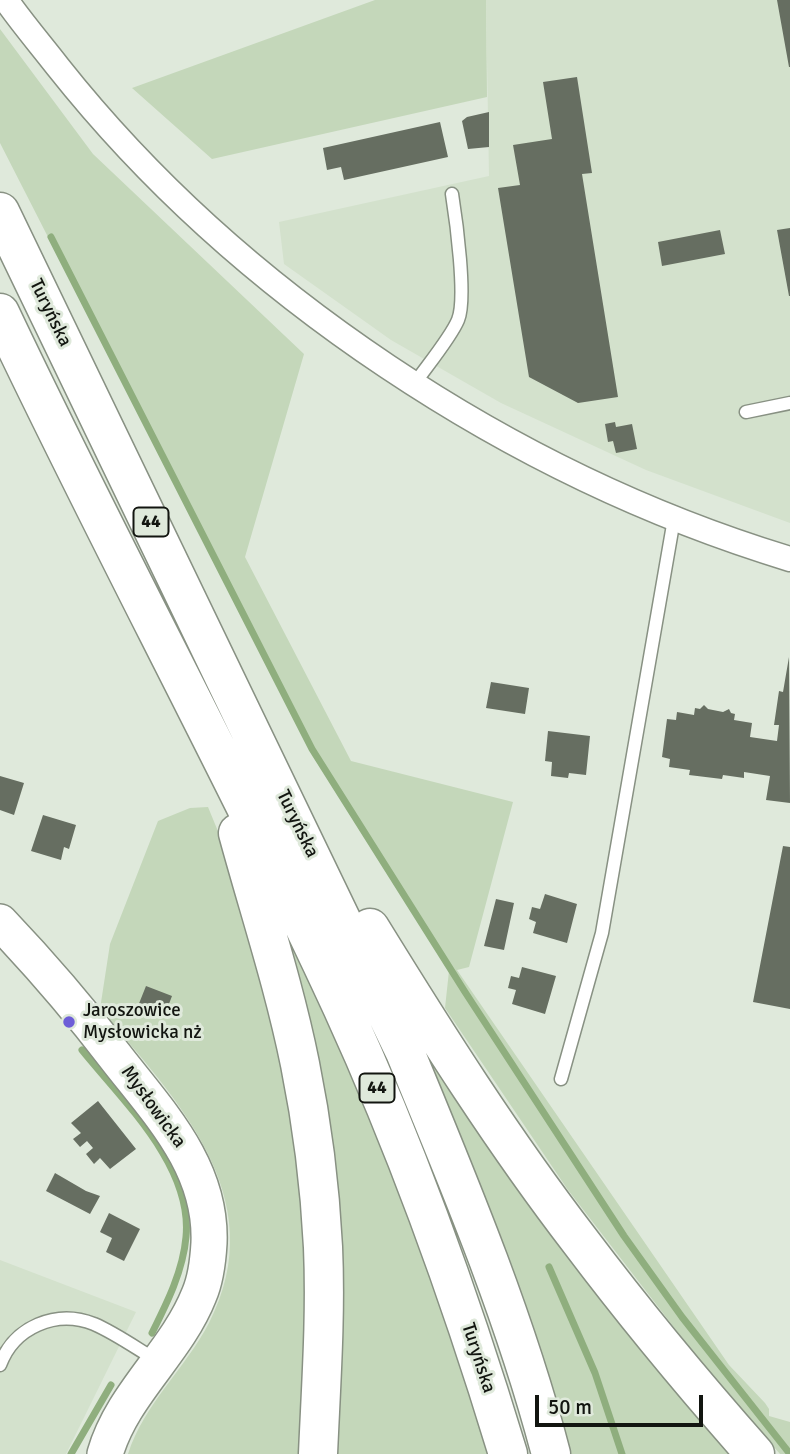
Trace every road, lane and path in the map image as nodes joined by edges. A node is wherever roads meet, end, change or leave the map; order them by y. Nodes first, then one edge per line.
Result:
1 (6, 0) edge
2 (452, 194) dead end
3 (0, 212) edge
4 (0, 313) edge
5 (415, 383) junction
6 (790, 403) edge
7 (746, 412) dead end
8 (674, 519) junction
9 (790, 559) edge
10 (211, 737) junction
11 (271, 771) junction
12 (0, 922) edge
13 (561, 1079) dead end
14 (159, 1362) junction
15 (0, 1365) edge
16 (105, 1454) edge
17 (317, 1454) edge
18 (508, 1454) edge
19 (551, 1454) edge
20 (755, 1454) edge

1 - 5 street
2 - 5 lane
3 - 11 highway, Turyńska / 44
4 - 10 highway, Turyńska / 44
5 - 8 street
6 - 7 lane
8 - 9 street
8 - 13 lane
10 - 17 highway
10 - 18 highway, Turyńska / 44
11 - 19 highway, Turyńska / 44
11 - 20 highway
12 - 14 street, Mysłowicka
14 - 15 lane
14 - 16 street, Mysłowicka

